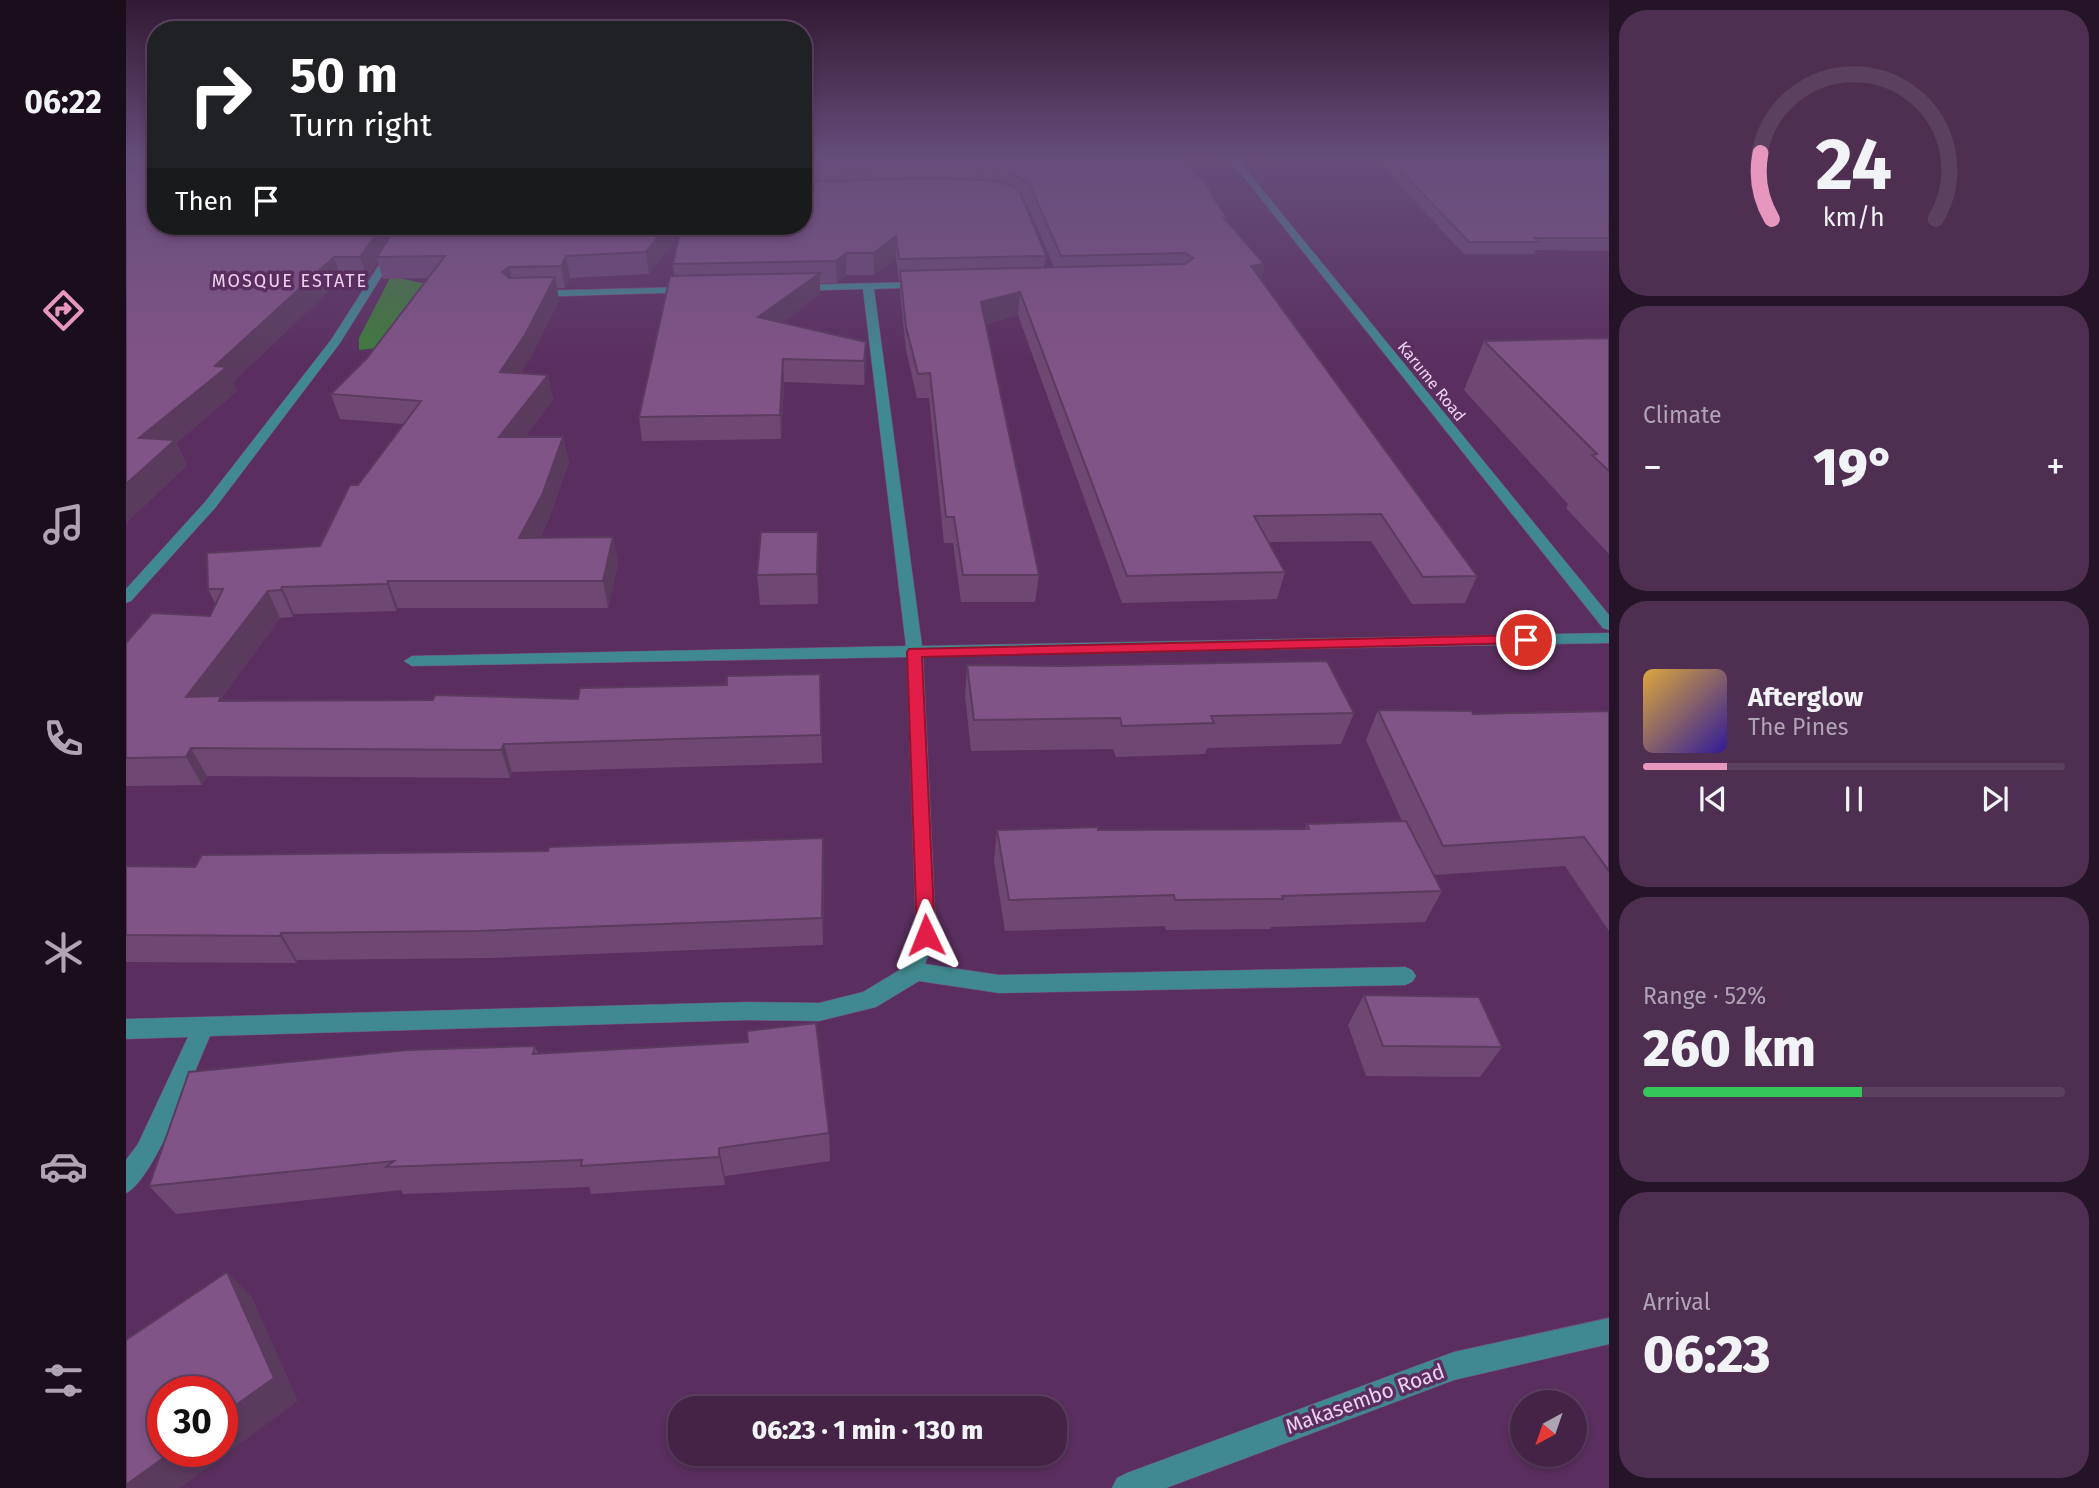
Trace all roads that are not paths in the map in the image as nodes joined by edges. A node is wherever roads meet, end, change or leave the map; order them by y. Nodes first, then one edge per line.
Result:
1 (1287, 225) edge
2 (402, 235) edge
3 (934, 285) edge
4 (868, 286) junction
5 (786, 288) edge
6 (705, 290) edge
7 (514, 295) edge
8 (126, 598) edge
9 (1609, 625) edge
10 (1609, 638) edge
11 (915, 652) junction
12 (412, 661) dead end
13 (911, 974) junction
14 (1405, 976) dead end
15 (203, 1028) junction
16 (126, 1029) edge
17 (126, 1181) edge
18 (1609, 1331) edge
19 (1127, 1488) edge

1 - 9 street, Karume Road
2 - 8 street
3 - 4 street
4 - 5 street
4 - 11 street
6 - 7 street
10 - 11 street
11 - 12 street
11 - 13 street
13 - 14 street
13 - 15 street
15 - 16 street
15 - 17 street
18 - 19 street, Makasembo Road

